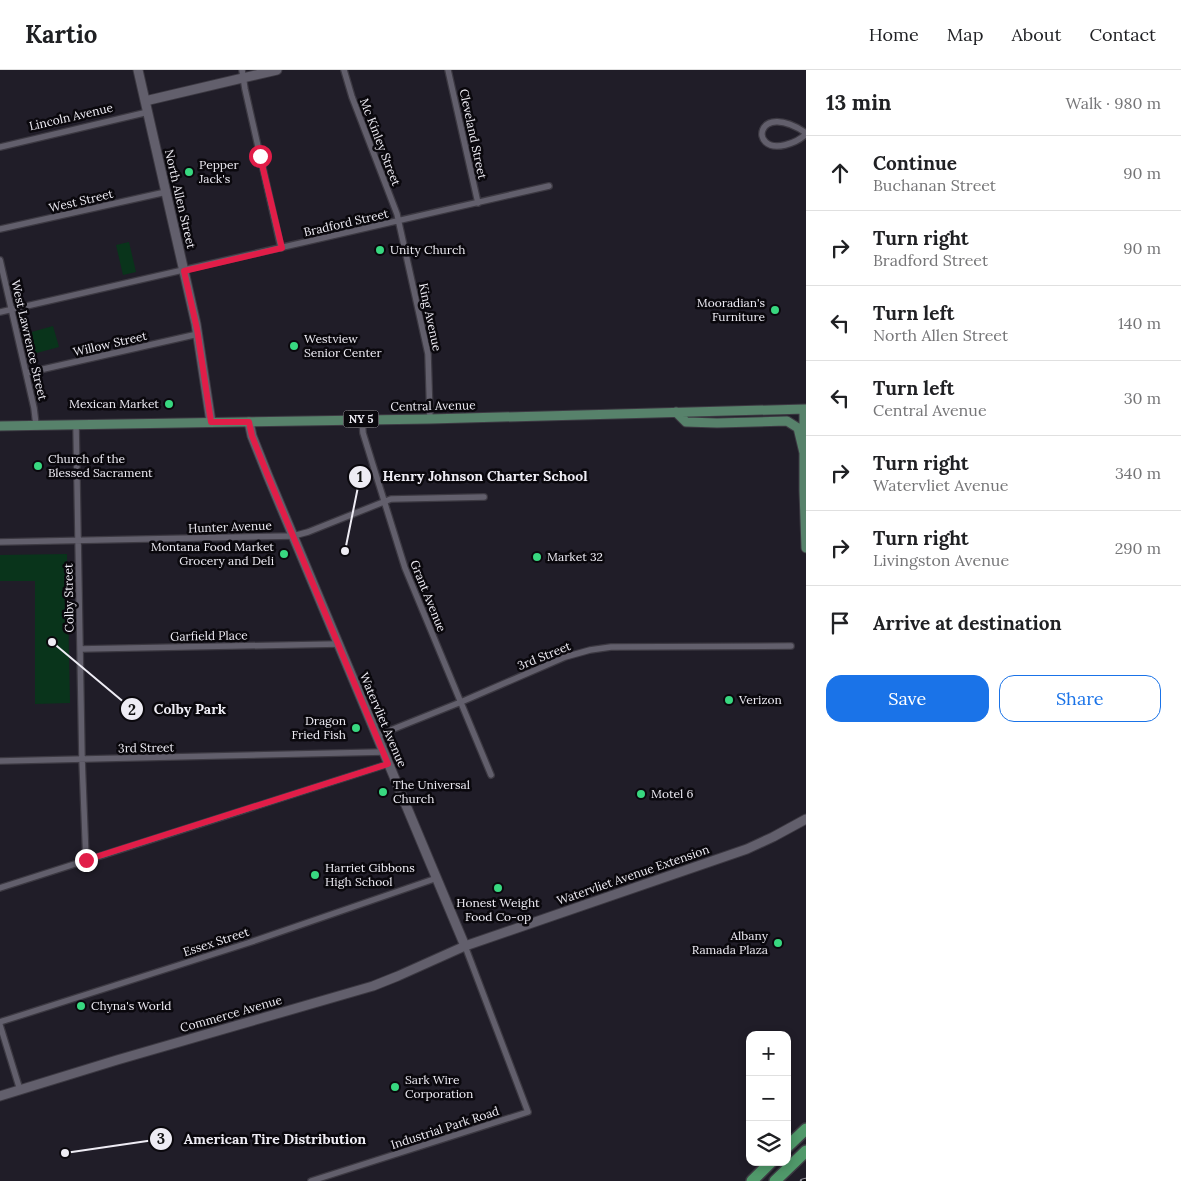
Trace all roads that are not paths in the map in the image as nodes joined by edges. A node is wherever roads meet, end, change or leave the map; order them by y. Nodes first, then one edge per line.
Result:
1 (138, 70) edge
2 (277, 70) edge
3 (344, 70) edge
4 (448, 70) edge
5 (243, 74) edge
6 (145, 101) junction
7 (148, 112) junction
8 (806, 133) edge
9 (0, 146) edge
10 (549, 186) dead end
11 (166, 192) junction
12 (478, 203) junction
13 (399, 222) junction
14 (0, 230) edge
15 (282, 248) junction
16 (0, 260) edge
17 (184, 271) junction
18 (12, 310) junction
19 (0, 312) edge
20 (198, 334) junction
21 (26, 373) junction
22 (805, 410) edge
23 (676, 412) junction
24 (362, 419) junction
25 (430, 419) junction
26 (211, 422) junction
27 (249, 422) junction
28 (36, 425) junction
29 (76, 425) junction
30 (0, 426) edge
31 (804, 453) junction
32 (484, 497) dead end
33 (384, 501) junction
34 (293, 536) junction
35 (79, 540) junction
36 (0, 542) edge
37 (806, 548) edge
38 (338, 644) junction
39 (791, 646) dead end
40 (80, 649) junction
41 (461, 702) junction
42 (376, 736) junction
43 (383, 752) junction
44 (82, 759) junction
45 (0, 761) edge
46 (388, 764) junction
47 (491, 775) dead end
48 (806, 819) edge
49 (86, 860) junction
50 (437, 878) junction
51 (0, 888) edge
52 (465, 946) junction
53 (0, 1024) edge
54 (20, 1090) junction
55 (0, 1096) edge
56 (528, 1112) joint
57 (806, 1128) edge
58 (791, 1144) edge
59 (806, 1151) edge
60 (806, 1156) edge
61 (767, 1166) edge
62 (784, 1172) junction
63 (311, 1181) edge
64 (752, 1181) edge
65 (775, 1181) edge

1 - 6 street, North Allen Street
2 - 5 street
3 - 13 street, Mc Kinley Street
4 - 12 street, Cleveland Street
5 - 6 street
5 - 15 street
6 - 7 street, North Allen Street
7 - 9 street, Lincoln Avenue
7 - 11 street, North Allen Street
8 - 8 street
10 - 12 street, Bradford Street
11 - 14 street, West Street
11 - 17 street, North Allen Street
12 - 13 street, Bradford Street
13 - 15 street, Bradford Street
13 - 25 street, King Avenue
15 - 17 street, Bradford Street
16 - 18 street, West Lawrence Street
17 - 18 street, Bradford Street
17 - 20 street, North Allen Street
18 - 19 street, Bradford Street
18 - 21 street, West Lawrence Street
20 - 21 street, Willow Street
20 - 26 street, North Allen Street
21 - 28 street, West Lawrence Street
22 - 23 main road, Central Avenue / NY 5
22 - 31 main road
23 - 25 main road, Central Avenue / NY 5
23 - 31 main road
24 - 25 main road, Central Avenue / NY 5
24 - 27 main road, Central Avenue / NY 5
24 - 33 street, Grant Avenue
26 - 27 main road, Central Avenue / NY 5
26 - 29 main road, Central Avenue / NY 5
27 - 34 street, Watervliet Avenue
28 - 29 main road, Central Avenue / NY 5
28 - 30 main road, Central Avenue / NY 5
29 - 35 street, Colby Street
31 - 37 main road
32 - 33 street, Hunter Avenue
33 - 34 street, Hunter Avenue
33 - 41 street, Grant Avenue
34 - 35 street, Hunter Avenue
34 - 38 street, Watervliet Avenue
35 - 36 street, Hunter Avenue
35 - 40 street, Colby Street
38 - 40 street, Garfield Place
38 - 42 street, Watervliet Avenue
39 - 41 street, 3rd Street
40 - 44 street, Colby Street
41 - 42 street, 3rd Street
41 - 47 street, Grant Avenue
42 - 43 street, Watervliet Avenue
43 - 44 street, 3rd Street
43 - 46 street, Watervliet Avenue
44 - 45 street, 3rd Street
44 - 49 street, Colby Street
46 - 49 street
46 - 50 street, Watervliet Avenue
48 - 52 street, Watervliet Avenue Extension
49 - 51 street
50 - 52 street, Watervliet Avenue
50 - 53 street, Essex Street
52 - 54 street, Commerce Avenue
52 - 56 street, Watervliet Avenue
53 - 54 street
54 - 55 street, Commerce Avenue
56 - 63 street, Industrial Park Road
57 - 58 highway
59 - 62 highway
60 - 62 highway
61 - 64 highway
62 - 65 highway

